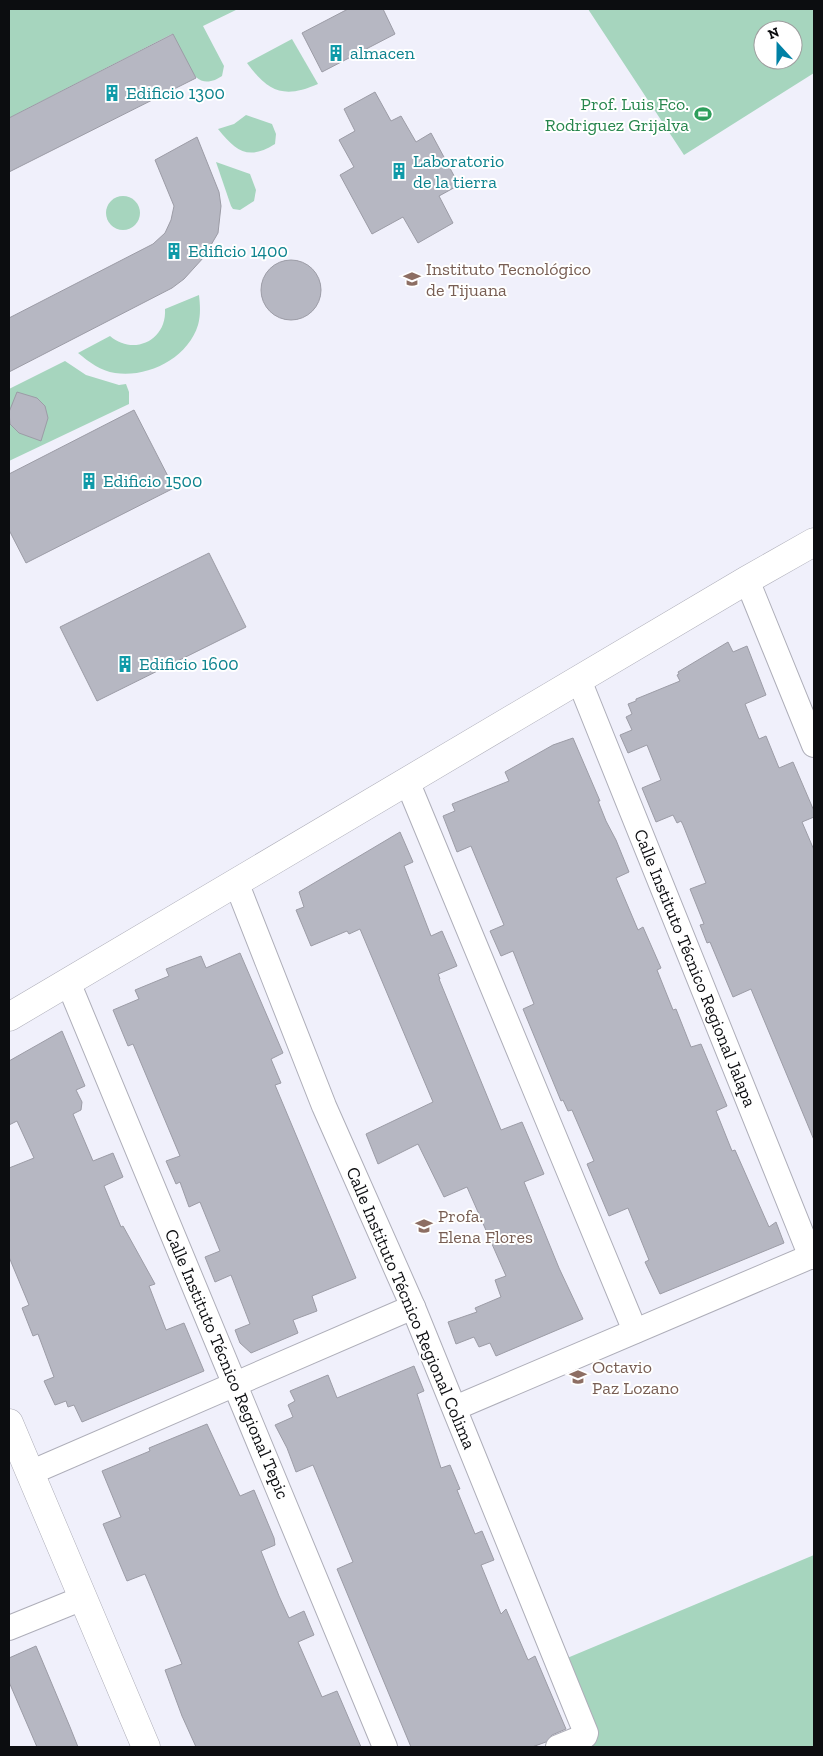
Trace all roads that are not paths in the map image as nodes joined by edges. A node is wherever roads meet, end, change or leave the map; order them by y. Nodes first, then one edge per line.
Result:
1 (814, 542) edge
2 (747, 580) junction
3 (579, 680) junction
4 (814, 746) edge
5 (407, 781) junction
6 (236, 882) junction
7 (68, 982) junction
8 (9, 1017) edge
9 (813, 1256) edge
10 (413, 1307) junction
11 (635, 1331) junction
12 (235, 1384) junction
13 (455, 1408) junction
14 (9, 1423) edge
15 (30, 1473) junction
16 (83, 1598) junction
17 (9, 1628) edge
18 (146, 1747) edge
19 (385, 1747) edge
20 (558, 1747) edge

1 - 2 street
2 - 3 street
2 - 4 street
3 - 5 street
3 - 9 street, Calle Instituto Técnico Regional Jalapa
5 - 6 street
5 - 11 street
6 - 7 street
6 - 10 street, Calle Instituto Técnico Regional Colima
7 - 8 street
7 - 12 street, Calle Instituto Técnico Regional Tepic
9 - 11 street
10 - 12 street
10 - 13 street, Calle Instituto Técnico Regional Colima
11 - 13 street
12 - 15 street
12 - 19 street, Calle Instituto Técnico Regional Tepic
13 - 20 street, Calle Instituto Técnico Regional Colima
14 - 15 street
15 - 16 street
16 - 17 street
16 - 18 street

